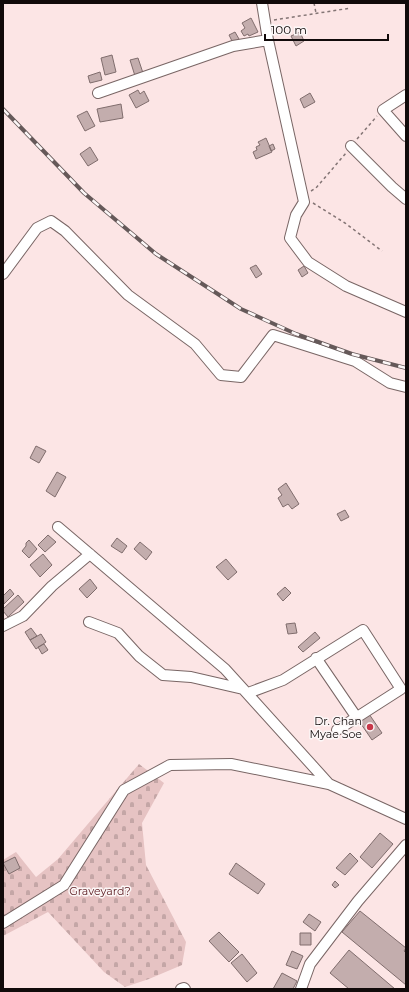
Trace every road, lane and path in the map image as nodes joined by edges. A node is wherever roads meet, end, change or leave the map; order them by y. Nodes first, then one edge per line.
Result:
1 (262, 3) edge
2 (314, 3) edge
3 (351, 8) dead end
4 (316, 13) junction
5 (265, 21) junction
6 (268, 40) junction
7 (98, 93) dead end
8 (406, 95) edge
9 (382, 110) junction
10 (406, 136) edge
11 (351, 146) junction
12 (303, 197) junction
13 (406, 199) edge
14 (382, 251) dead end
15 (3, 274) edge
16 (406, 312) edge
17 (406, 387) edge
18 (58, 527) dead end
19 (90, 554) junction
20 (89, 622) dead end
21 (3, 626) edge
22 (316, 658) junction
23 (246, 691) junction
24 (357, 718) junction
25 (337, 730) dead end
26 (329, 784) junction
27 (406, 819) edge
28 (406, 844) edge
29 (3, 923) edge
30 (181, 989) edge
31 (185, 989) edge
32 (301, 989) edge

1 - 5 street
2 - 4 path
3 - 4 path
4 - 5 path
5 - 6 street
6 - 7 street
6 - 12 street
8 - 9 street
9 - 10 street
9 - 11 path
11 - 12 path
11 - 13 street
12 - 14 path
12 - 16 street
15 - 17 street
18 - 19 street
19 - 21 street
19 - 23 street
20 - 23 street
22 - 23 street
22 - 24 street
22 - 24 street
23 - 26 street
24 - 25 street
26 - 27 street
26 - 29 street
28 - 32 street
30 - 31 street

